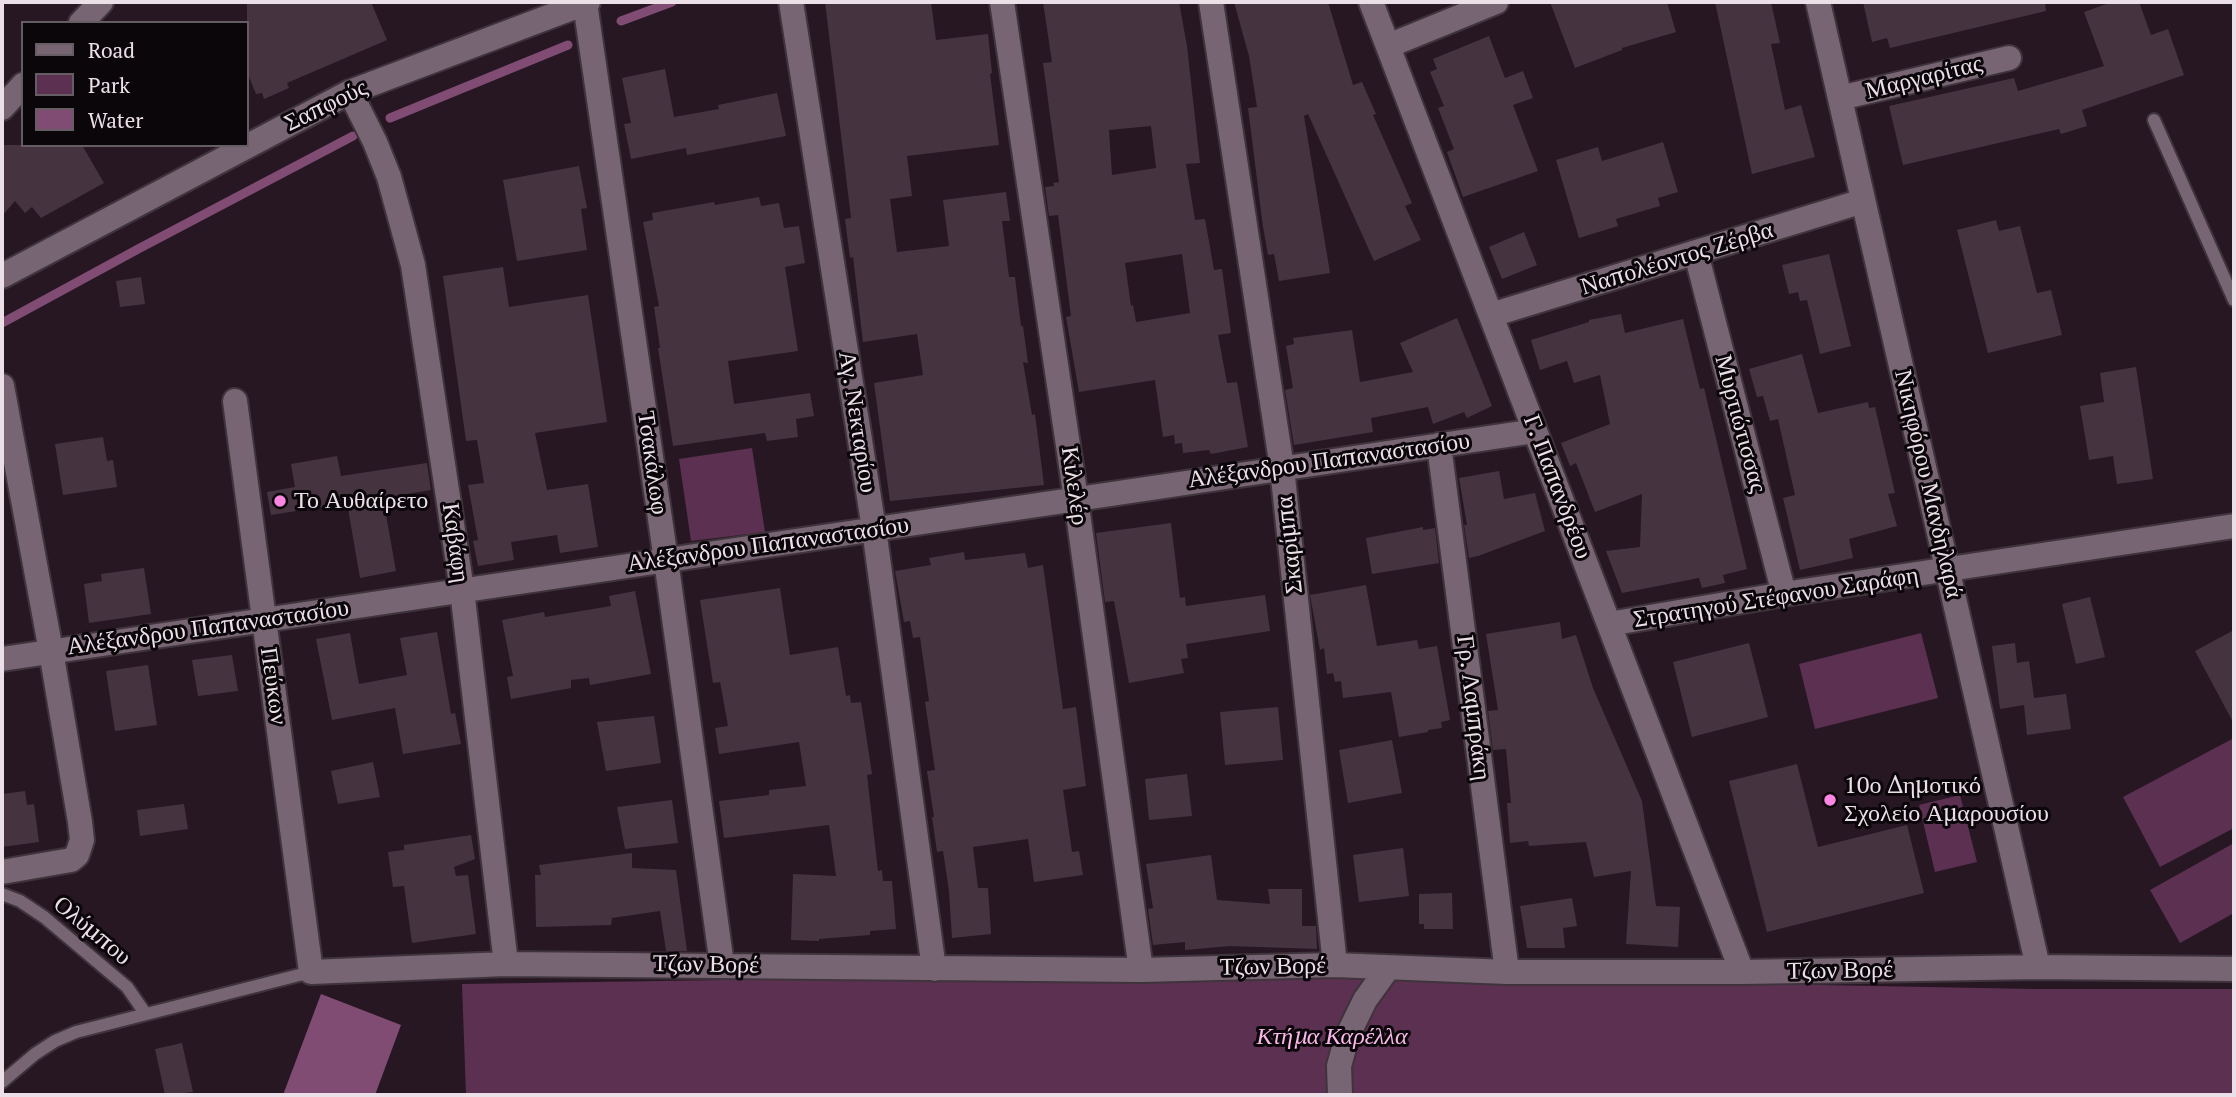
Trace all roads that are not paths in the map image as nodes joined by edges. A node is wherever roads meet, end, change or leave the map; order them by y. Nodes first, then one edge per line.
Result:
1 (101, 2) edge
2 (587, 2) edge
3 (791, 2) edge
4 (1002, 2) edge
5 (1212, 2) edge
6 (1371, 2) edge
7 (1496, 2) edge
8 (1818, 2) edge
9 (83, 21) edge
10 (1388, 46) junction
11 (2008, 58) dead end
12 (21, 87) edge
13 (350, 92) junction
14 (1840, 98) junction
15 (2, 108) edge
16 (2154, 120) dead end
17 (248, 146) edge
18 (246, 147) edge
19 (1863, 201) junction
20 (1696, 253) junction
21 (2, 276) edge
22 (2234, 300) edge
23 (1491, 315) junction
24 (2, 386) edge
25 (235, 401) dead end
26 (1535, 430) junction
27 (1439, 445) junction
28 (1282, 468) junction
29 (1076, 499) junction
30 (2234, 526) edge
31 (874, 529) junction
32 (666, 560) junction
33 (1947, 571) junction
34 (462, 590) junction
35 (1784, 594) junction
36 (264, 620) junction
37 (1609, 624) junction
38 (51, 652) junction
39 (2, 659) edge
40 (2, 872) edge
41 (2, 894) edge
42 (506, 964) junction
43 (722, 965) junction
44 (1335, 965) junction
45 (2038, 967) junction
46 (1388, 968) junction
47 (934, 969) junction
48 (2234, 969) edge
49 (1141, 970) junction
50 (311, 972) junction
51 (1507, 972) junction
52 (1742, 972) junction
53 (145, 1013) junction
54 (2, 1082) edge
55 (1340, 1095) edge

1 - 9 street
2 - 13 street, Σαπφούς
2 - 32 street, Τσακάλωφ
3 - 31 street, Αγ. Νεκταρίου
4 - 29 street, Κιλελέρ
5 - 28 street, Σκαρίμπα
6 - 10 street, Γ. Παπανδρέου
7 - 10 street
8 - 14 street, Νικηφόρου Μανδηλαρά
10 - 23 street, Γ. Παπανδρέου
11 - 14 street, Μαργαρίτας
12 - 15 street
13 - 17 street, Σαπφούς
13 - 34 street, Καβάφη
14 - 19 street, Νικηφόρου Μανδηλαρά
16 - 22 lane
18 - 21 street, Σαπφούς
19 - 20 street, Ναπολέοντος Ζέρβα
19 - 33 street, Νικηφόρου Μανδηλαρά
20 - 23 street, Ναπολέοντος Ζέρβα
20 - 35 street, Μυρτιώτισσας
23 - 26 street, Γ. Παπανδρέου
24 - 38 street
25 - 36 street, Πεύκων
26 - 27 street, Αλέξανδρου Παπαναστασίου
26 - 37 street, Γ. Παπανδρέου
27 - 28 street, Αλέξανδρου Παπαναστασίου
27 - 51 street, Γρ. Λαμπράκη
28 - 29 street, Αλέξανδρου Παπαναστασίου
28 - 44 street, Σκαρίμπα
29 - 31 street, Αλέξανδρου Παπαναστασίου
29 - 49 street, Κιλελέρ
30 - 33 street, Στρατηγού Στέφανου Σαράφη
31 - 32 street, Αλέξανδρου Παπαναστασίου
31 - 47 street, Αγ. Νεκταρίου
32 - 34 street, Αλέξανδρου Παπαναστασίου
32 - 43 street, Τσακάλωφ
33 - 35 street, Στρατηγού Στέφανου Σαράφη
33 - 45 street, Νικηφόρου Μανδηλαρά
34 - 36 street, Αλέξανδρου Παπαναστασίου
34 - 42 street, Καβάφη
35 - 37 street, Στρατηγού Στέφανου Σαράφη
36 - 38 street, Αλέξανδρου Παπαναστασίου
36 - 50 street, Πεύκων
37 - 52 street, Γ. Παπανδρέου
38 - 39 street, Αλέξανδρου Παπαναστασίου
38 - 40 street
41 - 53 lane, Ολύμπου
42 - 43 street, Τζων Βορέ
42 - 50 street, Τζων Βορέ
43 - 47 street, Τζων Βορέ
44 - 46 street, Τζων Βορέ
44 - 49 street, Τζων Βορέ
45 - 48 street, Τζων Βορέ
45 - 52 street, Τζων Βορέ
46 - 51 street, Τζων Βορέ
46 - 55 street
47 - 49 street, Τζων Βορέ
50 - 53 lane
51 - 52 street, Τζων Βορέ
53 - 54 lane

